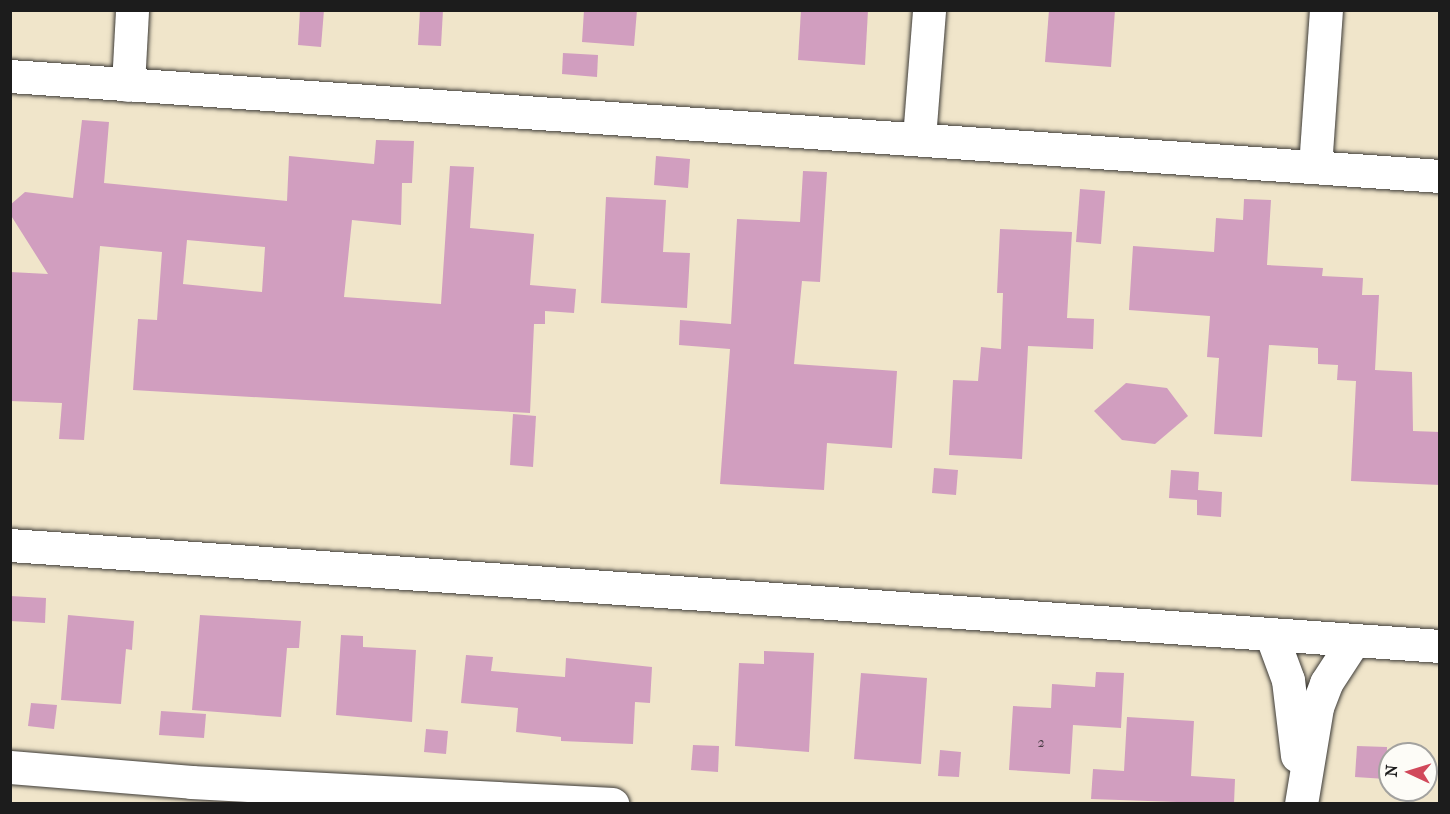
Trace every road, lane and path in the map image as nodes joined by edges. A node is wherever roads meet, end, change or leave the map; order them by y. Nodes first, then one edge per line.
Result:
1 (132, 10) edge
2 (928, 10) edge
3 (1326, 10) edge
4 (10, 76) edge
5 (128, 85) junction
6 (919, 138) junction
7 (1316, 166) junction
8 (1440, 176) edge
9 (10, 546) edge
10 (1271, 634) junction
11 (1354, 640) junction
12 (1440, 646) edge
13 (10, 767) edge
14 (188, 793) edge
15 (605, 803) edge
16 (612, 804) edge
17 (1301, 804) edge

1 - 5 street
2 - 6 street
3 - 7 street
4 - 5 street
5 - 6 street
6 - 7 street
7 - 8 street
9 - 10 street
10 - 11 street
10 - 17 street
11 - 12 street
11 - 17 street
13 - 14 street
14 - 15 street
15 - 16 street

